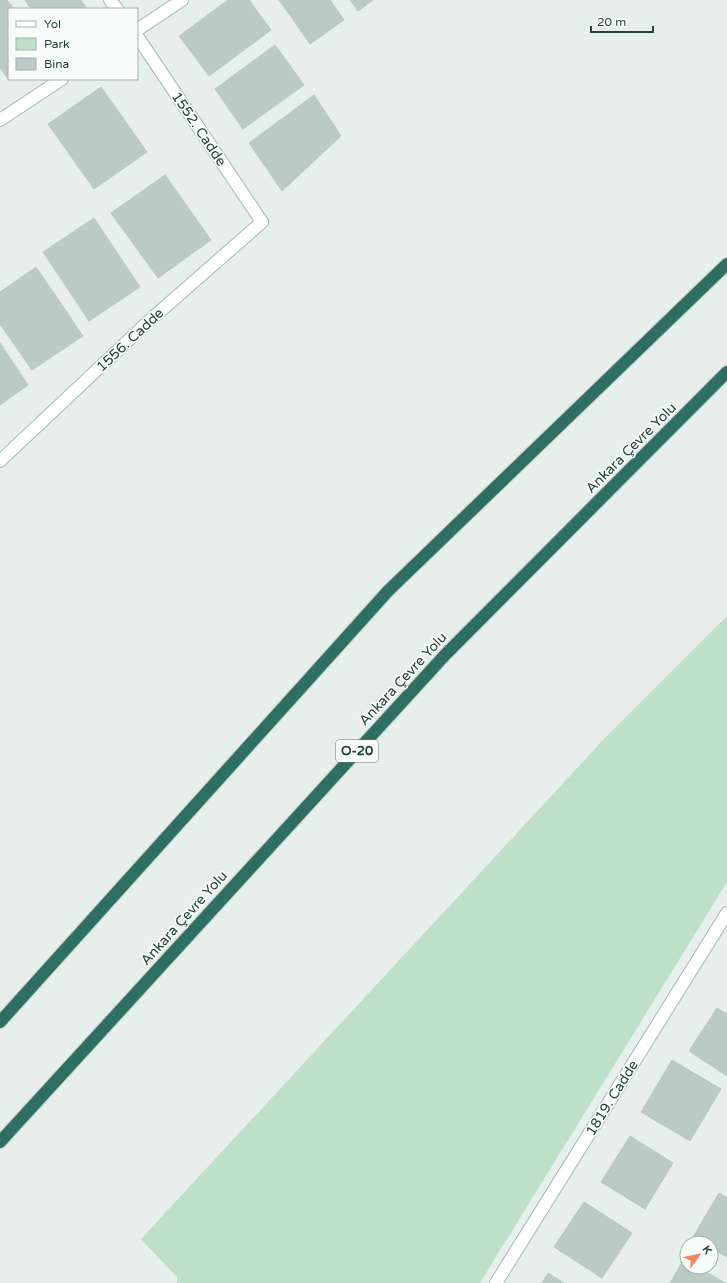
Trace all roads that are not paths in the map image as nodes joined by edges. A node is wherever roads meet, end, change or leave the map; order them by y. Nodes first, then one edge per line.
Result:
1 (182, 0) edge
2 (138, 29) edge
3 (138, 37) edge
4 (60, 80) edge
5 (0, 120) edge
6 (262, 222) joint
7 (727, 264) edge
8 (727, 372) edge
9 (0, 461) edge
10 (727, 913) edge
11 (0, 1022) edge
12 (0, 1142) edge
13 (496, 1283) edge

1 - 2 street
3 - 6 street, 1552. Cadde
4 - 5 street
6 - 9 street, 1556. Cadde
7 - 11 highway
8 - 12 highway, Ankara Çevre Yolu / O-20
10 - 13 street, 1819. Cadde

